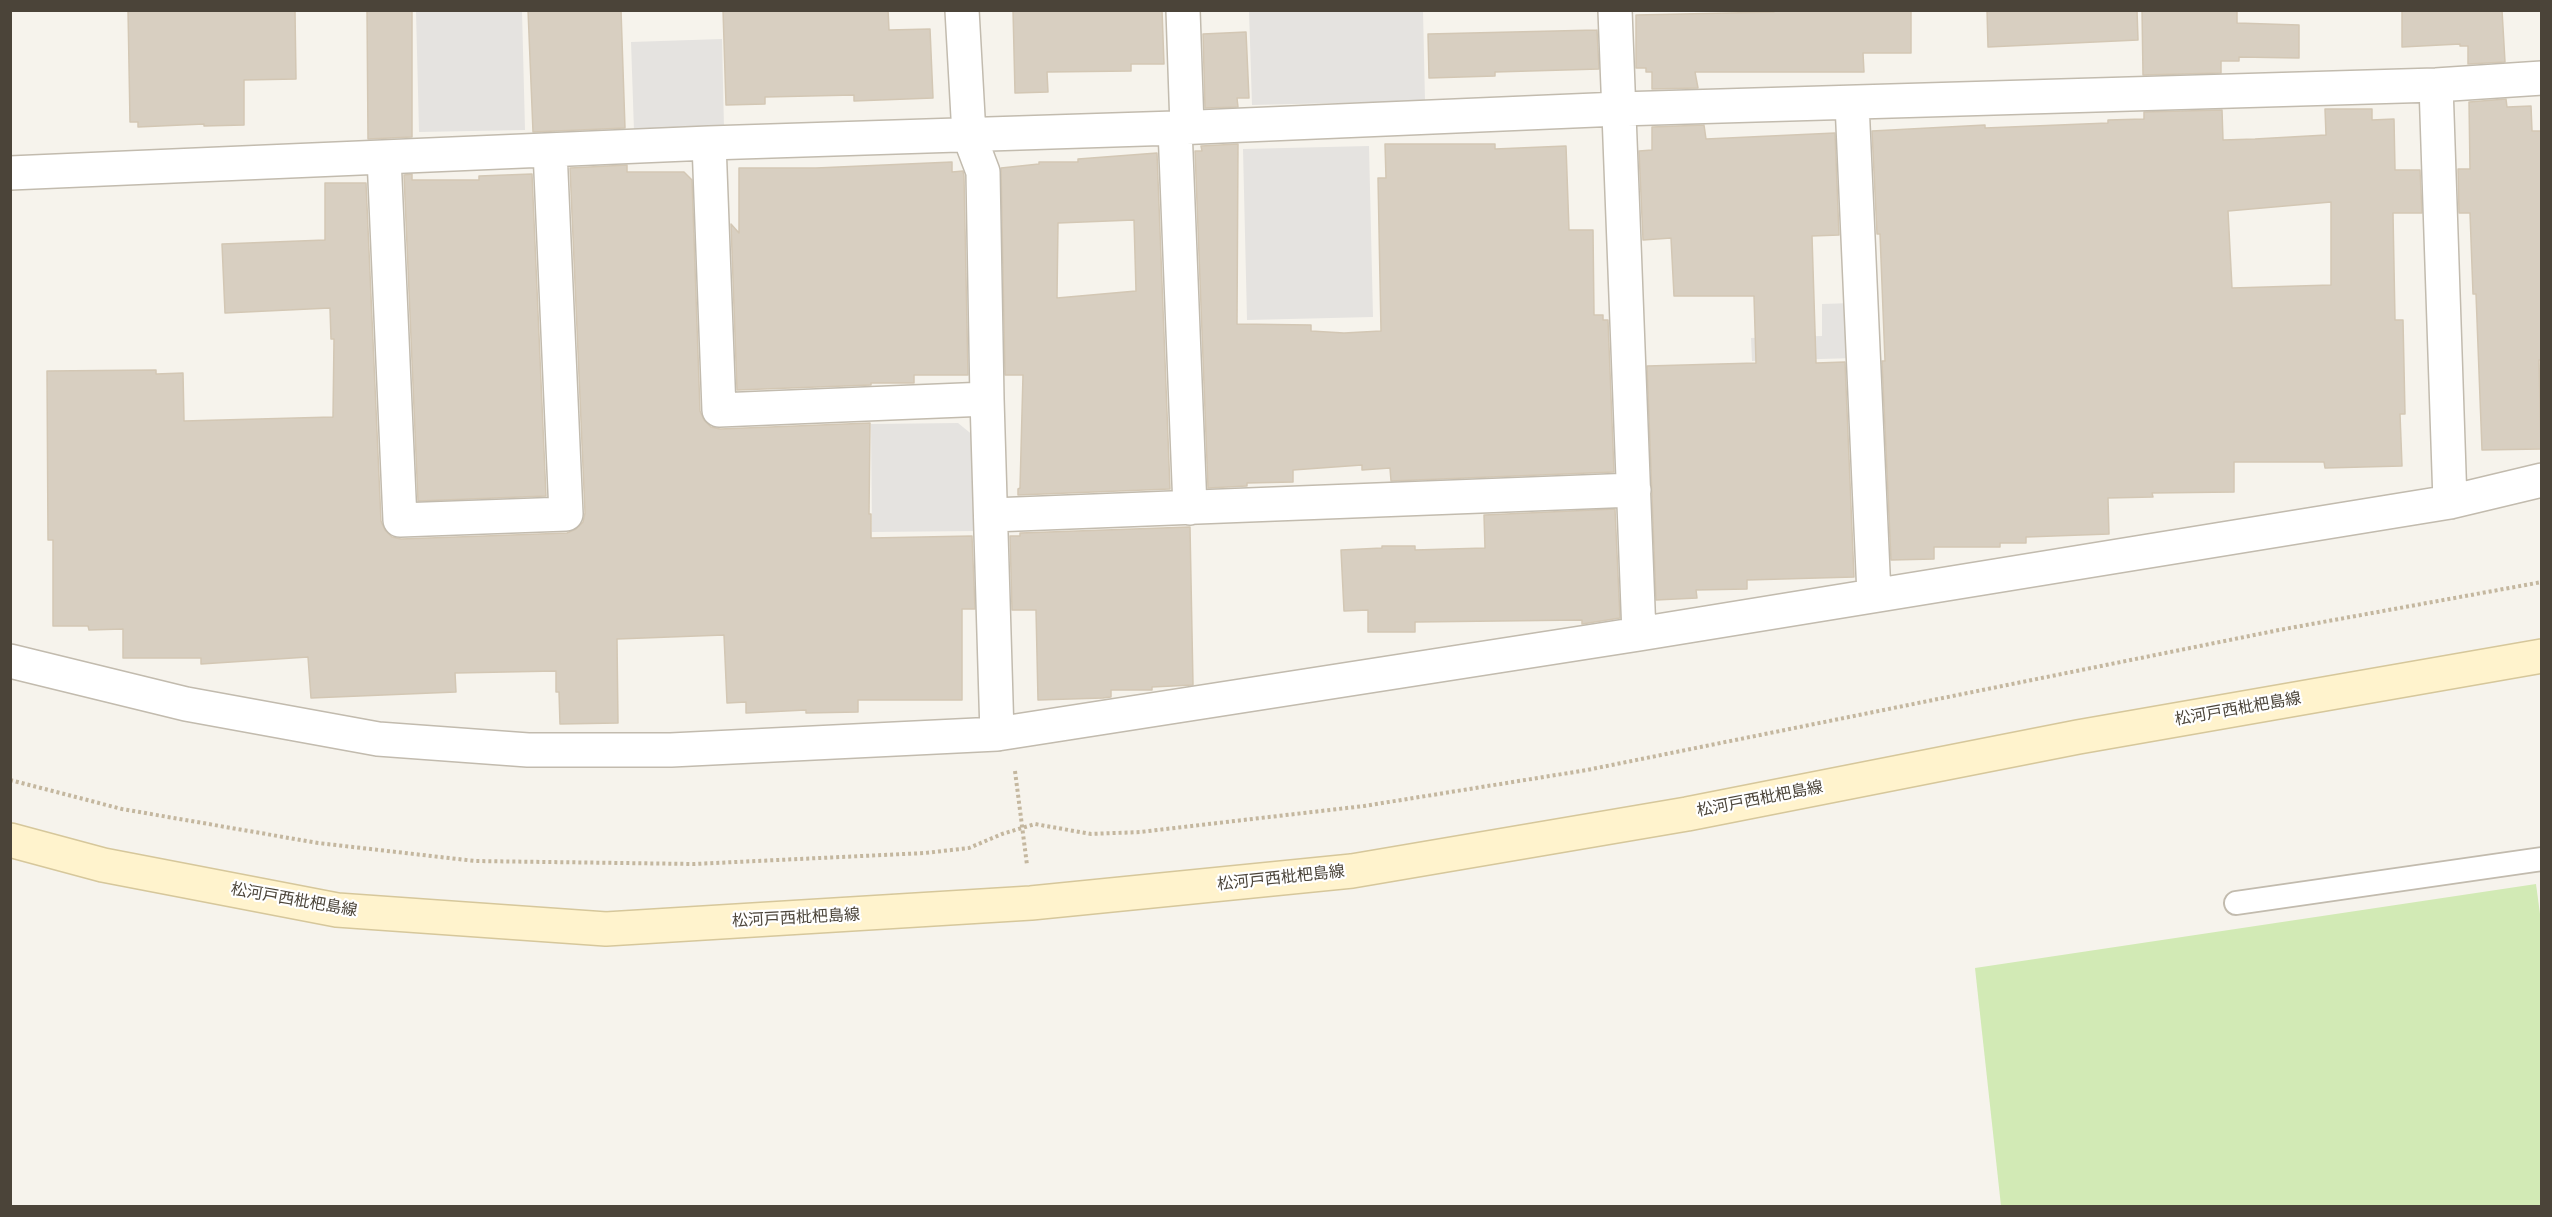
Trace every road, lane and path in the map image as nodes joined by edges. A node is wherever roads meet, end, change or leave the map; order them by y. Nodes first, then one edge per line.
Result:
1 (962, 10) edge
2 (1183, 10) edge
3 (1616, 10) edge
4 (2541, 78) edge
5 (2436, 85) junction
6 (1852, 103) junction
7 (1619, 109) junction
8 (1181, 128) junction
9 (969, 135) junction
10 (709, 143) junction
11 (550, 150) junction
12 (384, 157) junction
13 (10, 173) edge
14 (987, 399) junction
15 (2541, 480) edge
16 (1634, 490) junction
17 (2450, 502) junction
18 (1190, 508) junction
19 (992, 515) junction
20 (2541, 582) edge
21 (1874, 595) junction
22 (1639, 634) junction
23 (2541, 656) edge
24 (10, 661) edge
25 (1004, 733) junction
26 (10, 780) edge
27 (1022, 827) junction
28 (10, 840) edge
29 (2541, 859) edge
30 (1031, 903) junction
31 (2236, 903) dead end

1 - 9 street
2 - 8 street
3 - 7 street
4 - 5 street
5 - 6 street
5 - 17 street
6 - 7 street
6 - 21 street
7 - 8 street
7 - 16 street
8 - 9 street
8 - 18 street
9 - 10 street
9 - 14 street
10 - 11 street
10 - 14 street
11 - 12 street
11 - 12 street
12 - 13 street
14 - 19 street
15 - 17 street
16 - 18 street
16 - 22 street
17 - 21 street
18 - 19 street
19 - 25 street
20 - 27 path
21 - 22 street
22 - 25 street
23 - 30 main road, 松河戸西枇杷島線
24 - 25 street
25 - 27 path
26 - 27 path
27 - 30 path
28 - 30 main road, 松河戸西枇杷島線
29 - 31 lane

